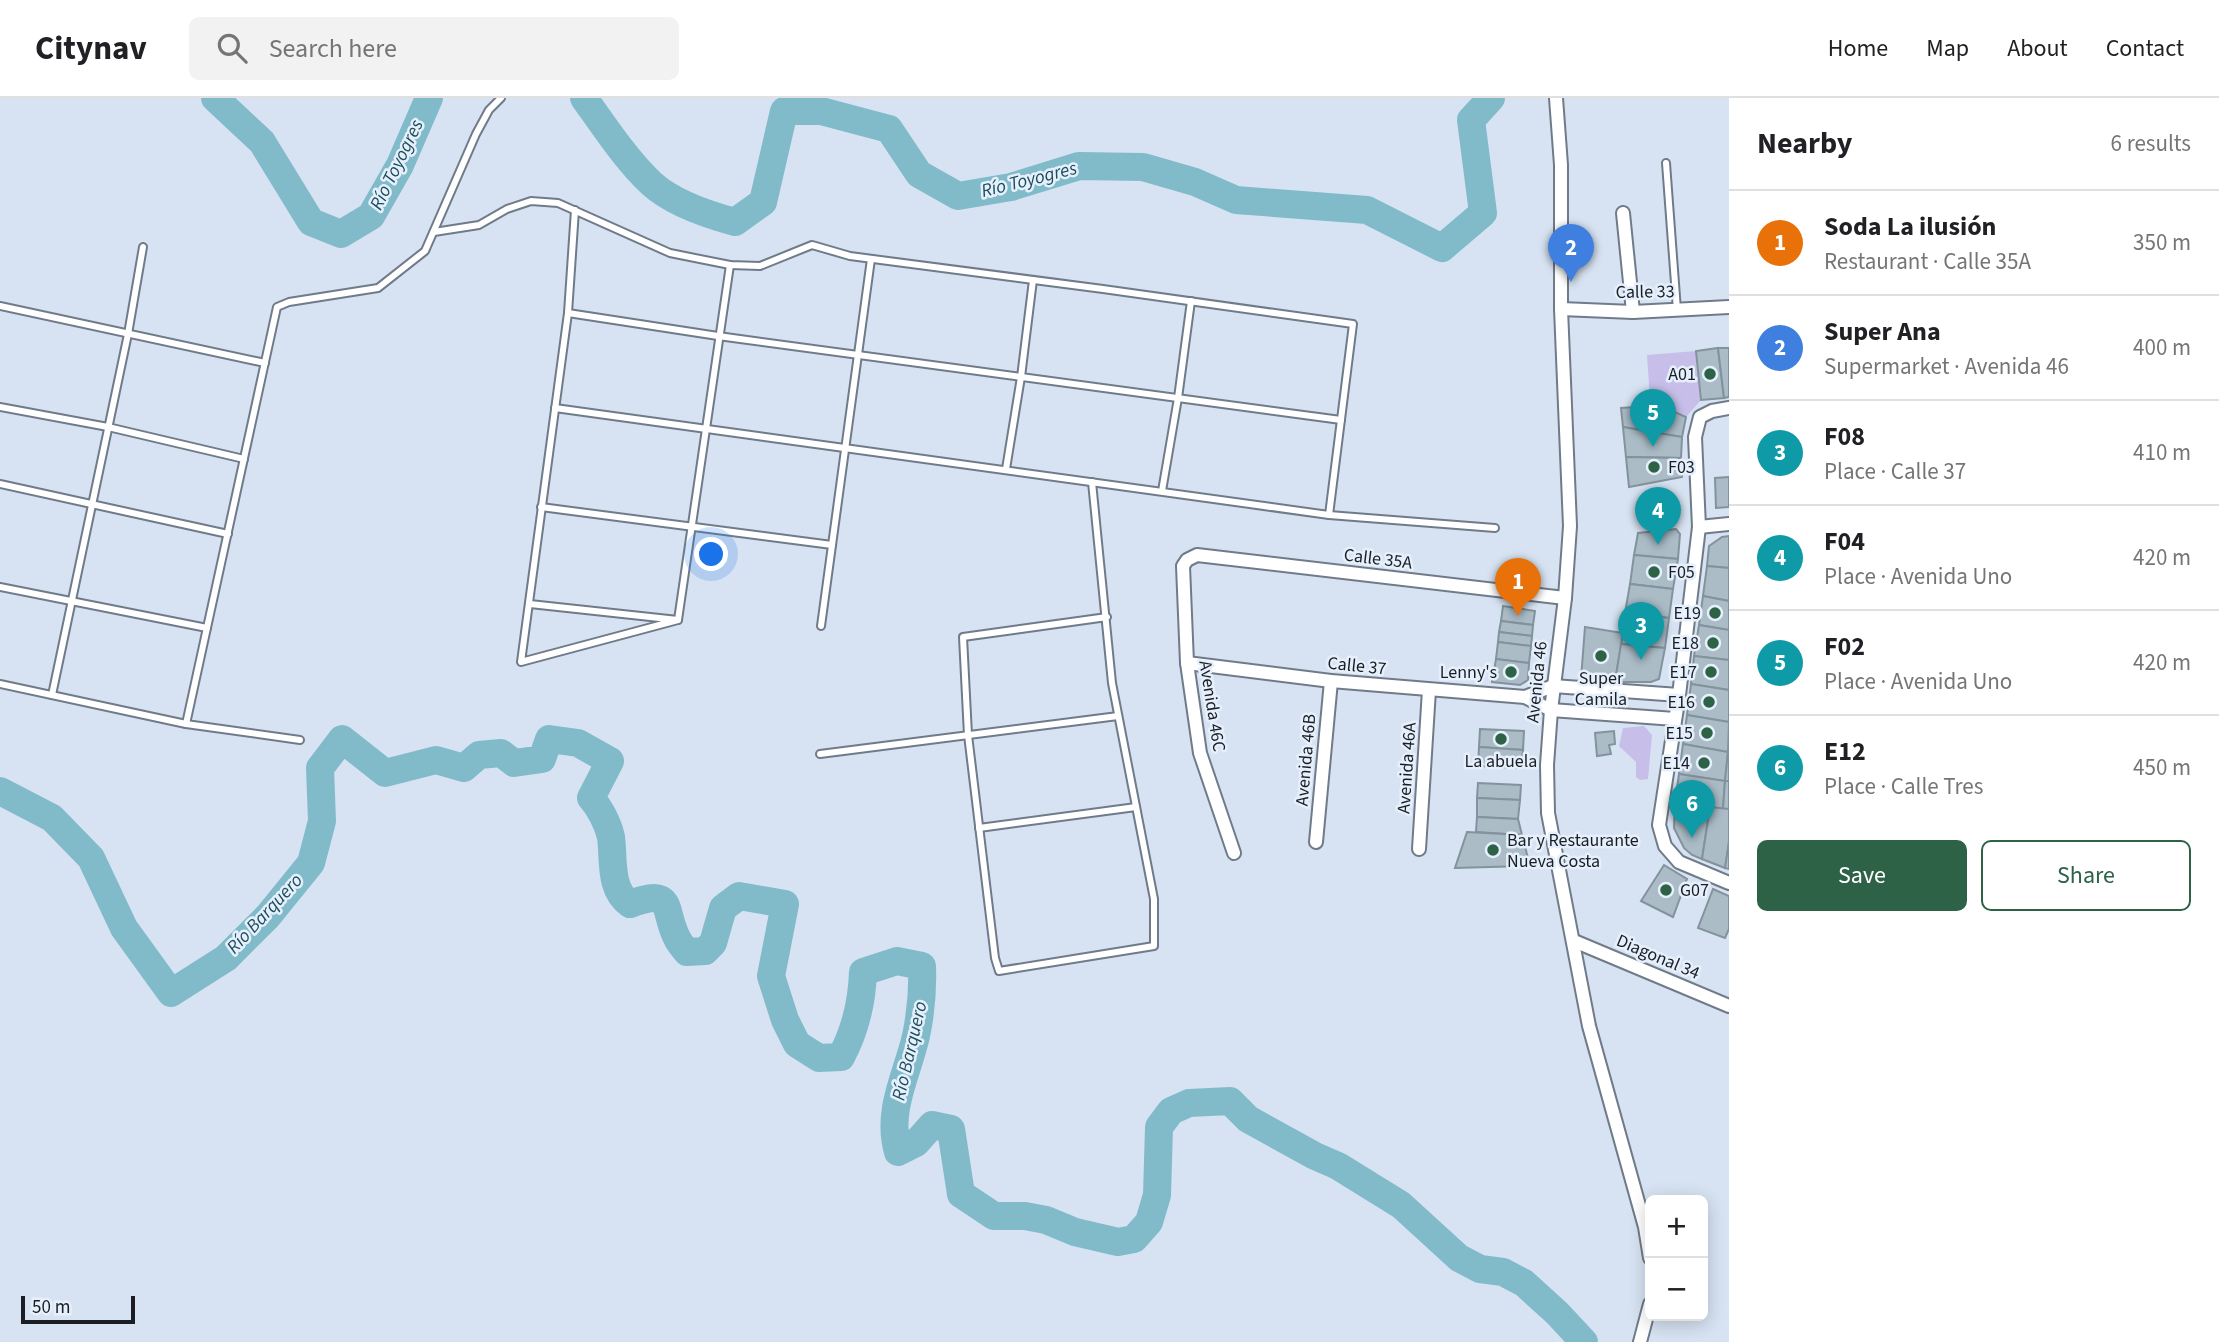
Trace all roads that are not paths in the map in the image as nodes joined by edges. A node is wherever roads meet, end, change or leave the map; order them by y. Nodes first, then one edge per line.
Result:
1 (501, 98) edge
2 (1556, 98) edge
3 (1666, 163) dead end
4 (575, 210) junction
5 (1623, 213) dead end
6 (434, 232) junction
7 (143, 247) dead end
8 (871, 259) junction
9 (730, 265) junction
10 (1033, 279) junction
11 (1191, 301) junction
12 (0, 306) edge
13 (1729, 307) edge
14 (1561, 309) junction
15 (1678, 310) junction
16 (1633, 312) junction
17 (568, 313) junction
18 (128, 334) junction
19 (718, 336) junction
20 (857, 355) junction
21 (265, 363) junction
22 (1021, 377) junction
23 (1178, 398) junction
24 (0, 407) edge
25 (555, 408) junction
26 (1729, 408) edge
27 (1341, 420) junction
28 (108, 427) junction
29 (707, 428) junction
30 (845, 447) junction
31 (244, 460) junction
32 (1006, 469) junction
33 (1092, 482) junction
34 (0, 484) edge
35 (1162, 491) junction
36 (92, 504) junction
37 (541, 507) junction
38 (1329, 515) junction
39 (1729, 524) edge
40 (692, 525) junction
41 (1699, 527) junction
42 (1495, 528) dead end
43 (228, 534) junction
44 (832, 545) junction
45 (1187, 560) joint
46 (0, 587) edge
47 (1565, 598) junction
48 (72, 601) junction
49 (530, 604) junction
50 (1107, 617) junction
51 (678, 620) junction
52 (821, 626) dead end
53 (207, 628) junction
54 (1187, 663) junction
55 (1331, 681) junction
56 (0, 684) edge
57 (1553, 686) junction
58 (1429, 690) junction
59 (52, 695) junction
60 (1679, 695) junction
61 (1525, 697) junction
62 (1551, 710) junction
63 (1118, 716) junction
64 (1675, 719) junction
65 (186, 724) junction
66 (968, 735) junction
67 (300, 740) dead end
68 (820, 754) dead end
69 (1136, 807) junction
70 (979, 828) junction
71 (1316, 842) dead end
72 (1419, 849) dead end
73 (1234, 853) dead end
74 (1729, 883) edge
75 (1574, 941) junction
76 (1729, 1006) edge
77 (1645, 1227) edge
78 (1646, 1321) edge
79 (1640, 1342) edge

1 - 6 lane
2 - 14 street, Avenida 46
3 - 15 lane
4 - 6 lane
4 - 9 lane
4 - 17 lane
5 - 16 street
6 - 21 lane
7 - 18 lane
8 - 9 lane
8 - 10 lane
8 - 20 lane
9 - 19 lane
10 - 11 lane
10 - 22 lane
11 - 23 lane
11 - 27 lane
12 - 18 lane
13 - 15 street, Calle 33
14 - 16 street, Calle 33
14 - 47 street, Avenida 46
15 - 16 street, Calle 33
17 - 19 lane
17 - 25 lane
18 - 21 lane
18 - 28 lane
19 - 20 lane
19 - 29 lane
20 - 22 lane
20 - 30 lane
21 - 31 lane
22 - 23 lane
22 - 32 lane
23 - 27 lane
23 - 35 lane
24 - 28 lane
25 - 29 lane
25 - 37 lane
26 - 41 street
27 - 38 lane
28 - 31 lane
28 - 36 lane
29 - 30 lane
29 - 40 lane
30 - 32 lane
30 - 44 lane
31 - 43 lane
32 - 33 lane
33 - 35 lane
33 - 50 lane
34 - 36 lane
35 - 38 lane
36 - 43 lane
36 - 48 lane
37 - 40 lane
37 - 49 lane
38 - 42 lane
39 - 41 street
40 - 44 lane
40 - 51 lane
41 - 60 street
43 - 53 lane
44 - 52 lane
45 - 47 street, Calle 35A
45 - 54 street, Avenida 46C
46 - 48 lane
47 - 57 street, Avenida 46
48 - 53 lane
48 - 59 lane
49 - 51 lane
49 - 51 lane
50 - 63 lane
50 - 66 lane
53 - 65 lane
54 - 55 street, Calle 37
54 - 73 street, Avenida 46C
55 - 58 street, Calle 37
55 - 71 street, Avenida 46B
56 - 59 lane
57 - 60 street, Calle 37
57 - 61 street, Calle 37
57 - 62 street, Avenida 46
58 - 61 street, Calle 37
58 - 72 street, Avenida 46A
59 - 65 lane
60 - 64 street
61 - 62 street, Calle 37
62 - 64 street, Calle 37
62 - 75 street, Avenida 46
63 - 66 lane
63 - 69 lane
64 - 74 street
65 - 67 lane
66 - 68 lane
66 - 70 lane
69 - 70 lane
69 - 70 lane
75 - 76 street, Diagonal 34
75 - 77 street, Avenida 46
78 - 79 street

